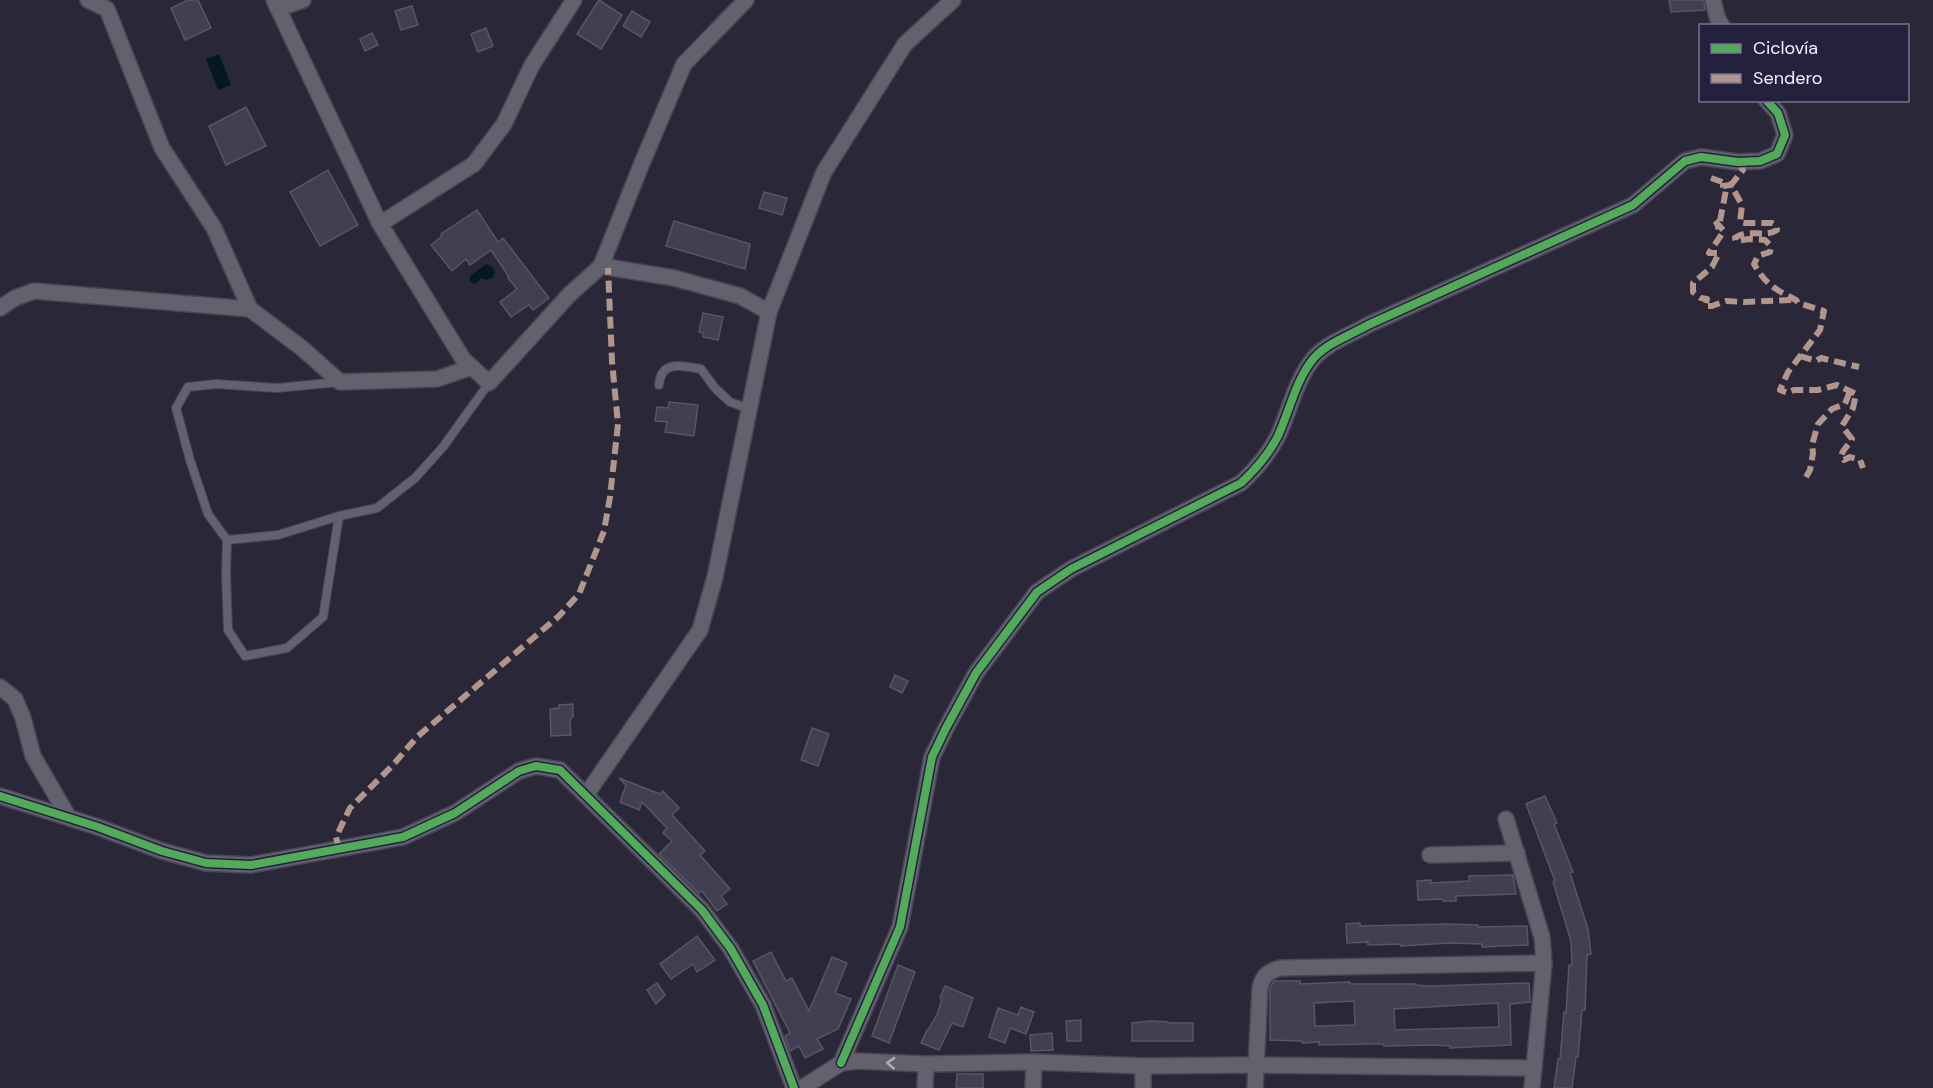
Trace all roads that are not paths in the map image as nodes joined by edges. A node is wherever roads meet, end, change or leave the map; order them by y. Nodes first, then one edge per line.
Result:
1 (88, 0) edge
2 (303, 0) edge
3 (574, 0) edge
4 (746, 0) edge
5 (953, 0) edge
6 (1713, 0) edge
7 (276, 4) edge
8 (1721, 24) edge
9 (1768, 102) edge
10 (380, 224) junction
11 (601, 266) junction
12 (0, 308) edge
13 (250, 309) junction
14 (769, 312) junction
15 (472, 368) junction
16 (340, 382) junction
17 (489, 382) junction
18 (659, 385) dead end
19 (750, 410) junction
20 (339, 516) junction
21 (227, 540) junction
22 (0, 687) edge
23 (586, 795) junction
24 (0, 796) edge
25 (69, 818) junction
26 (1506, 819) dead end
27 (1516, 853) junction
28 (1430, 855) dead end
29 (1544, 963) junction
30 (1034, 1062) junction
31 (841, 1064) junction
32 (926, 1064) junction
33 (1255, 1065) junction
34 (1143, 1066) junction
35 (1534, 1068) junction
36 (794, 1088) edge
37 (802, 1088) edge
38 (926, 1088) edge
39 (1033, 1088) edge
40 (1143, 1088) edge
41 (1255, 1088) edge
42 (1532, 1088) edge

1 - 13 street
2 - 7 street
3 - 10 street
4 - 11 street
5 - 14 street
6 - 8 street
7 - 10 street
9 - 31 street
10 - 15 street
11 - 14 street
11 - 17 street
12 - 13 street
13 - 16 street
14 - 19 street
15 - 16 street
15 - 17 street
16 - 21 lane
17 - 20 lane
18 - 19 lane
19 - 23 street
20 - 21 lane
20 - 21 lane
22 - 25 street
23 - 25 street
23 - 36 street
24 - 25 street
26 - 27 street
27 - 28 street
27 - 29 street
29 - 33 street
29 - 35 street
30 - 32 street
30 - 34 street
30 - 39 street
32 -> 31 street
31 - 37 street
32 - 38 street
33 - 34 street
33 - 35 street
33 - 41 street
34 - 40 street
35 - 42 street

